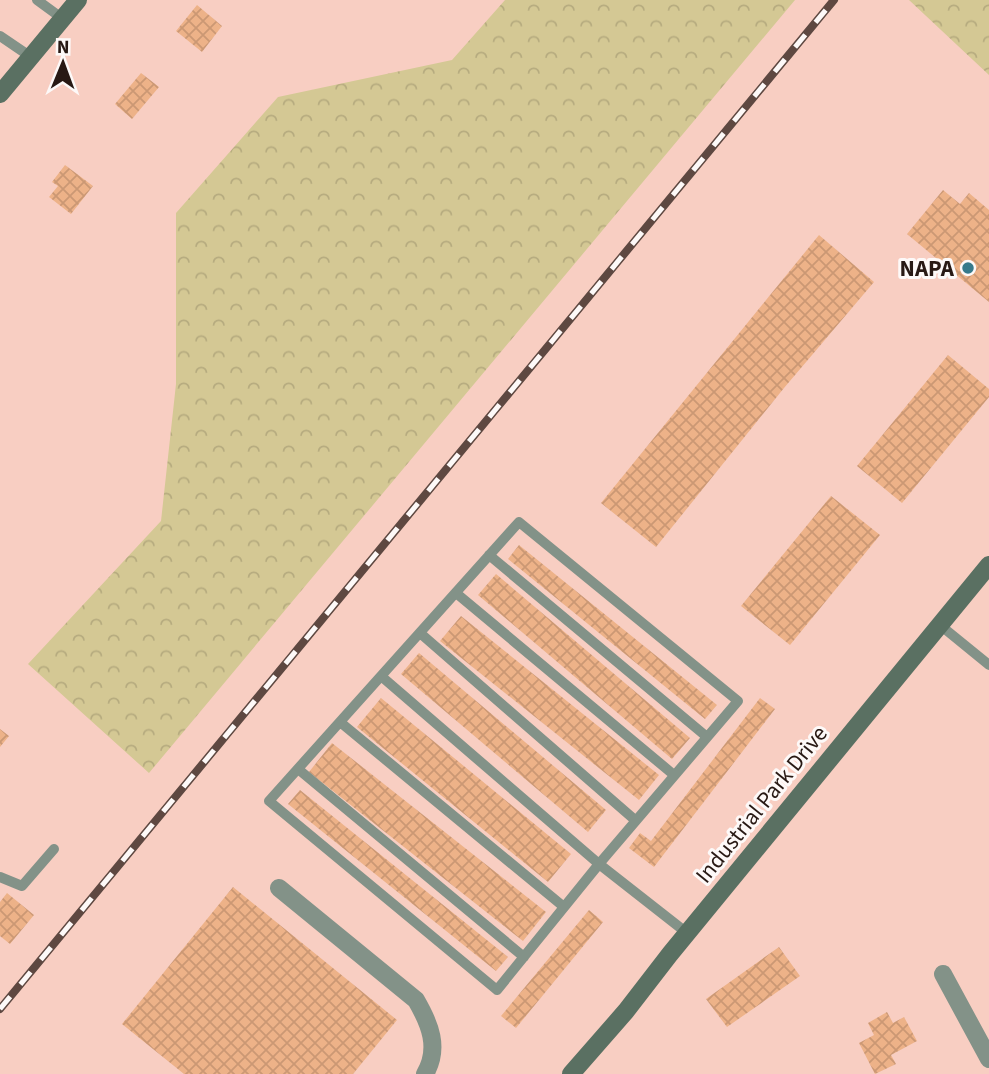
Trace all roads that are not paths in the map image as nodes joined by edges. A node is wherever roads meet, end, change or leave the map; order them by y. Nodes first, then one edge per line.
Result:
1 (37, 0) edge
2 (78, 0) edge
3 (63, 19) junction
4 (0, 36) edge
5 (31, 57) junction
6 (0, 94) edge
7 (489, 555) junction
8 (989, 565) edge
9 (456, 593) junction
10 (940, 625) junction
11 (420, 633) junction
12 (989, 665) edge
13 (381, 676) junction
14 (340, 722) junction
15 (707, 737) junction
16 (298, 769) junction
17 (674, 775) junction
18 (635, 820) junction
19 (54, 849) dead end
20 (599, 864) junction
21 (0, 877) edge
22 (279, 888) dead end
23 (564, 907) junction
24 (687, 933) junction
25 (524, 957) junction
26 (943, 974) dead end
27 (989, 1059) edge
28 (425, 1074) edge
29 (571, 1074) edge

1 - 3 lane
2 - 3 street
3 - 5 street
4 - 5 lane
5 - 6 street
7 - 9 lane
7 - 15 lane
7 - 15 lane
8 - 10 street, Industrial Park Drive
9 - 11 lane
9 - 17 lane
10 - 12 lane
10 - 24 street, Industrial Park Drive
11 - 13 lane
11 - 18 lane
13 - 14 lane
13 - 20 lane
14 - 16 lane
14 - 23 lane
15 - 17 lane
16 - 25 lane
16 - 25 lane
17 - 18 lane
18 - 20 lane
19 - 21 lane
20 - 23 lane
20 - 24 lane
22 - 28 street
23 - 25 lane
24 - 29 street, Industrial Park Drive
26 - 27 street

